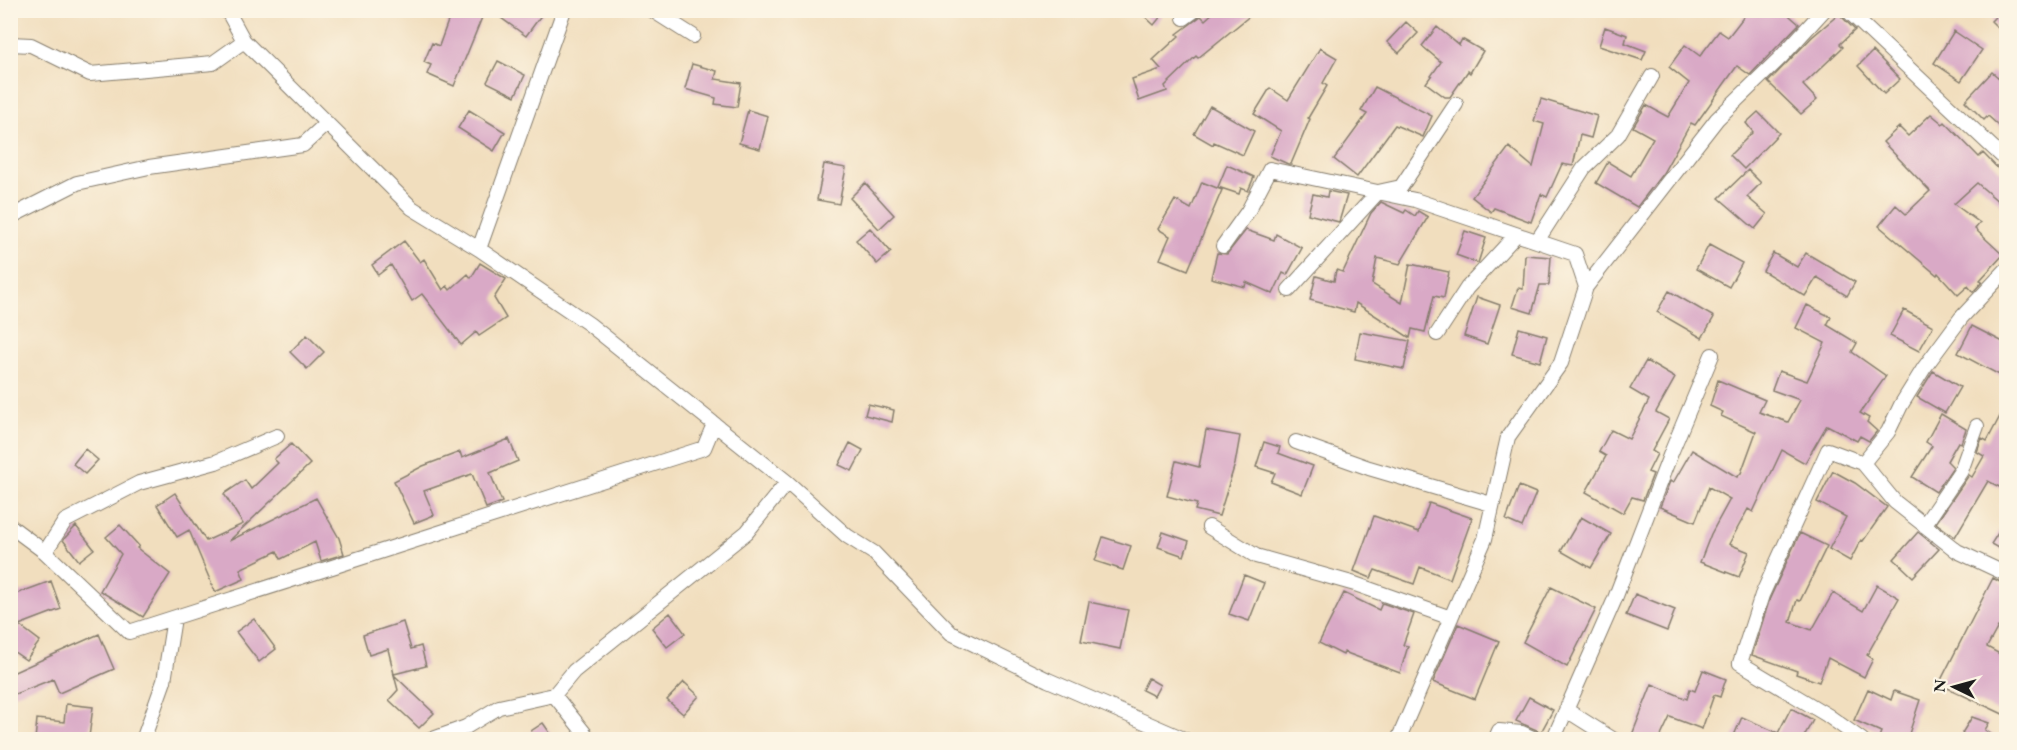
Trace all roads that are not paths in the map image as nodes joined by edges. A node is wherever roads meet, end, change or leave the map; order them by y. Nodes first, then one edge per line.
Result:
1 (227, 10) edge
2 (564, 10) edge
3 (652, 10) edge
4 (1824, 10) edge
5 (1847, 10) edge
6 (693, 36) dead end
7 (244, 41) junction
8 (10, 44) edge
9 (1652, 76) dead end
10 (1456, 104) dead end
11 (327, 123) junction
12 (2007, 160) edge
13 (1378, 192) junction
14 (10, 217) edge
15 (1515, 236) junction
16 (1537, 241) junction
17 (1223, 246) dead end
18 (479, 249) junction
19 (2007, 270) edge
20 (1586, 287) junction
21 (1289, 290) dead end
22 (1437, 334) dead end
23 (1712, 355) dead end
24 (714, 424) junction
25 (1977, 426) dead end
26 (277, 436) dead end
27 (1296, 442) dead end
28 (1863, 463) junction
29 (787, 482) junction
30 (1491, 504) junction
31 (1925, 524) junction
32 (10, 526) edge
33 (1209, 527) dead end
34 (45, 552) junction
35 (2007, 574) edge
36 (174, 618) junction
37 (1451, 618) junction
38 (554, 695) junction
39 (1568, 711) junction
40 (143, 740) edge
41 (430, 740) edge
42 (590, 740) edge
43 (1186, 740) edge
44 (1398, 740) edge
45 (1495, 740) edge
46 (1537, 740) edge
47 (1553, 740) edge
48 (1614, 740) edge
49 (1862, 740) edge

1 - 7 street
2 - 18 street
3 - 6 street
4 - 20 street
5 - 12 street
7 - 8 street
7 - 11 street
9 - 16 street
10 - 13 street
11 - 14 street
11 - 18 street
13 - 15 street
13 - 17 street
13 - 21 street
15 - 16 street
15 - 22 street
16 - 20 street
18 - 24 street
19 - 28 street
20 - 30 street
23 - 39 street
24 - 29 street
24 - 36 street
25 - 31 street
26 - 34 street
27 - 30 street
28 - 31 street
28 - 49 street
29 - 38 street
29 - 43 street
30 - 37 street
31 - 35 street
32 - 34 street
33 - 37 street
34 - 36 street
36 - 40 street
37 - 44 street
38 - 41 street
38 - 42 street
39 - 47 street
39 - 48 street
45 - 46 street

